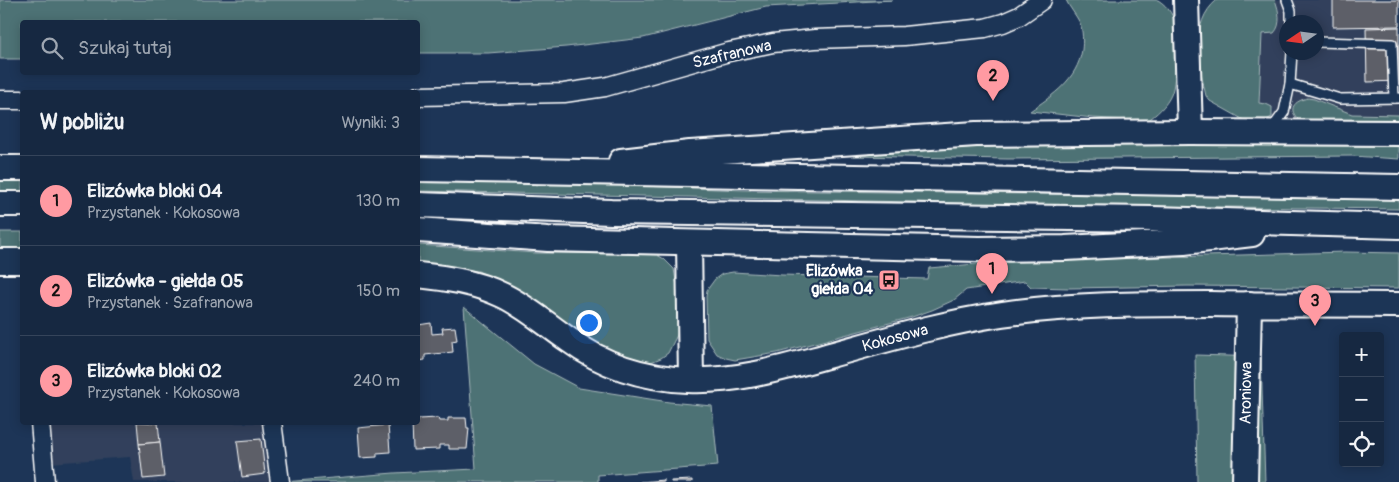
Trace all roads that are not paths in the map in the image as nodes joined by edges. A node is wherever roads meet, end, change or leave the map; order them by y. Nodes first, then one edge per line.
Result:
1 (1042, 0) edge
2 (1186, 0) edge
3 (1287, 0) edge
4 (1291, 15) edge
5 (1324, 42) edge
6 (1292, 60) edge
7 (1290, 84) junction
8 (420, 96) edge
9 (1397, 98) edge
10 (0, 100) edge
11 (20, 100) edge
12 (1190, 132) junction
13 (1269, 132) junction
14 (1399, 133) edge
15 (0, 168) edge
16 (20, 168) edge
17 (420, 169) edge
18 (532, 172) junction
19 (1399, 187) edge
20 (0, 204) edge
21 (20, 204) edge
22 (420, 205) edge
23 (1328, 224) junction
24 (1399, 226) edge
25 (420, 230) edge
26 (689, 243) junction
27 (20, 261) edge
28 (0, 262) edge
29 (420, 275) edge
30 (1249, 304) junction
31 (1399, 304) edge
32 (691, 380) junction
33 (40, 425) edge
34 (272, 425) edge
35 (45, 482) edge
36 (280, 482) edge
37 (1245, 482) edge

1 - 8 street, Szafranowa
2 - 12 main road
3 - 4 lane
5 - 9 lane
6 - 7 lane
7 - 9 lane
7 - 13 lane
10 - 11 street
12 - 13 main road
12 - 18 main road
13 - 14 main road
15 - 16 main road
17 - 18 main road
18 - 19 main road
20 - 21 main road
22 - 23 main road
23 - 24 main road
23 - 26 main road
25 - 26 main road
26 - 32 main road
27 - 28 main road
29 - 32 main road, Kokosowa
30 - 31 main road, Kokosowa
30 - 32 main road, Kokosowa
30 - 37 main road, Aroniowa
33 - 35 street
34 - 36 street

